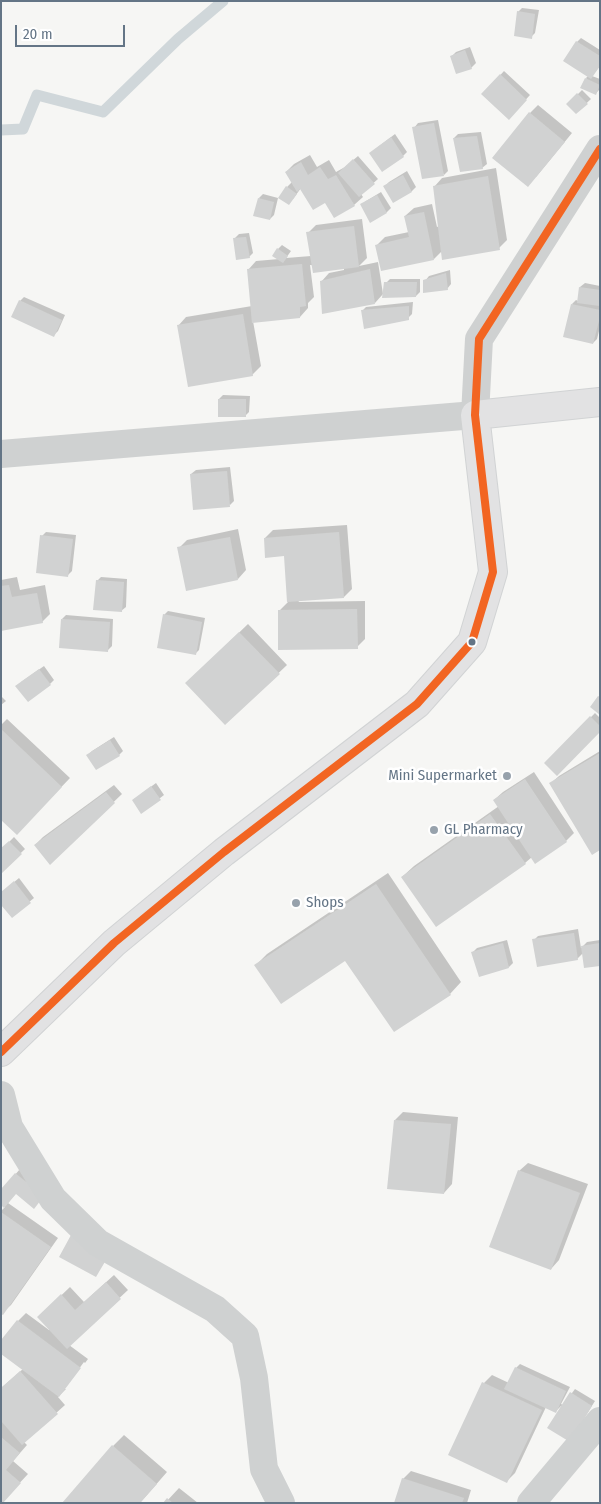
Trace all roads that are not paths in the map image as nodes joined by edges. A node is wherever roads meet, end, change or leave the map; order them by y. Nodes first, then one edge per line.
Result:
1 (600, 149) edge
2 (600, 402) edge
3 (474, 415) junction
4 (1, 454) edge
5 (1, 1052) edge
6 (1, 1096) edge
7 (600, 1421) edge
8 (280, 1503) edge
9 (532, 1503) edge

1 - 3 street
2 - 3 main road
3 - 4 street
3 - 5 main road
6 - 8 street
7 - 9 street

